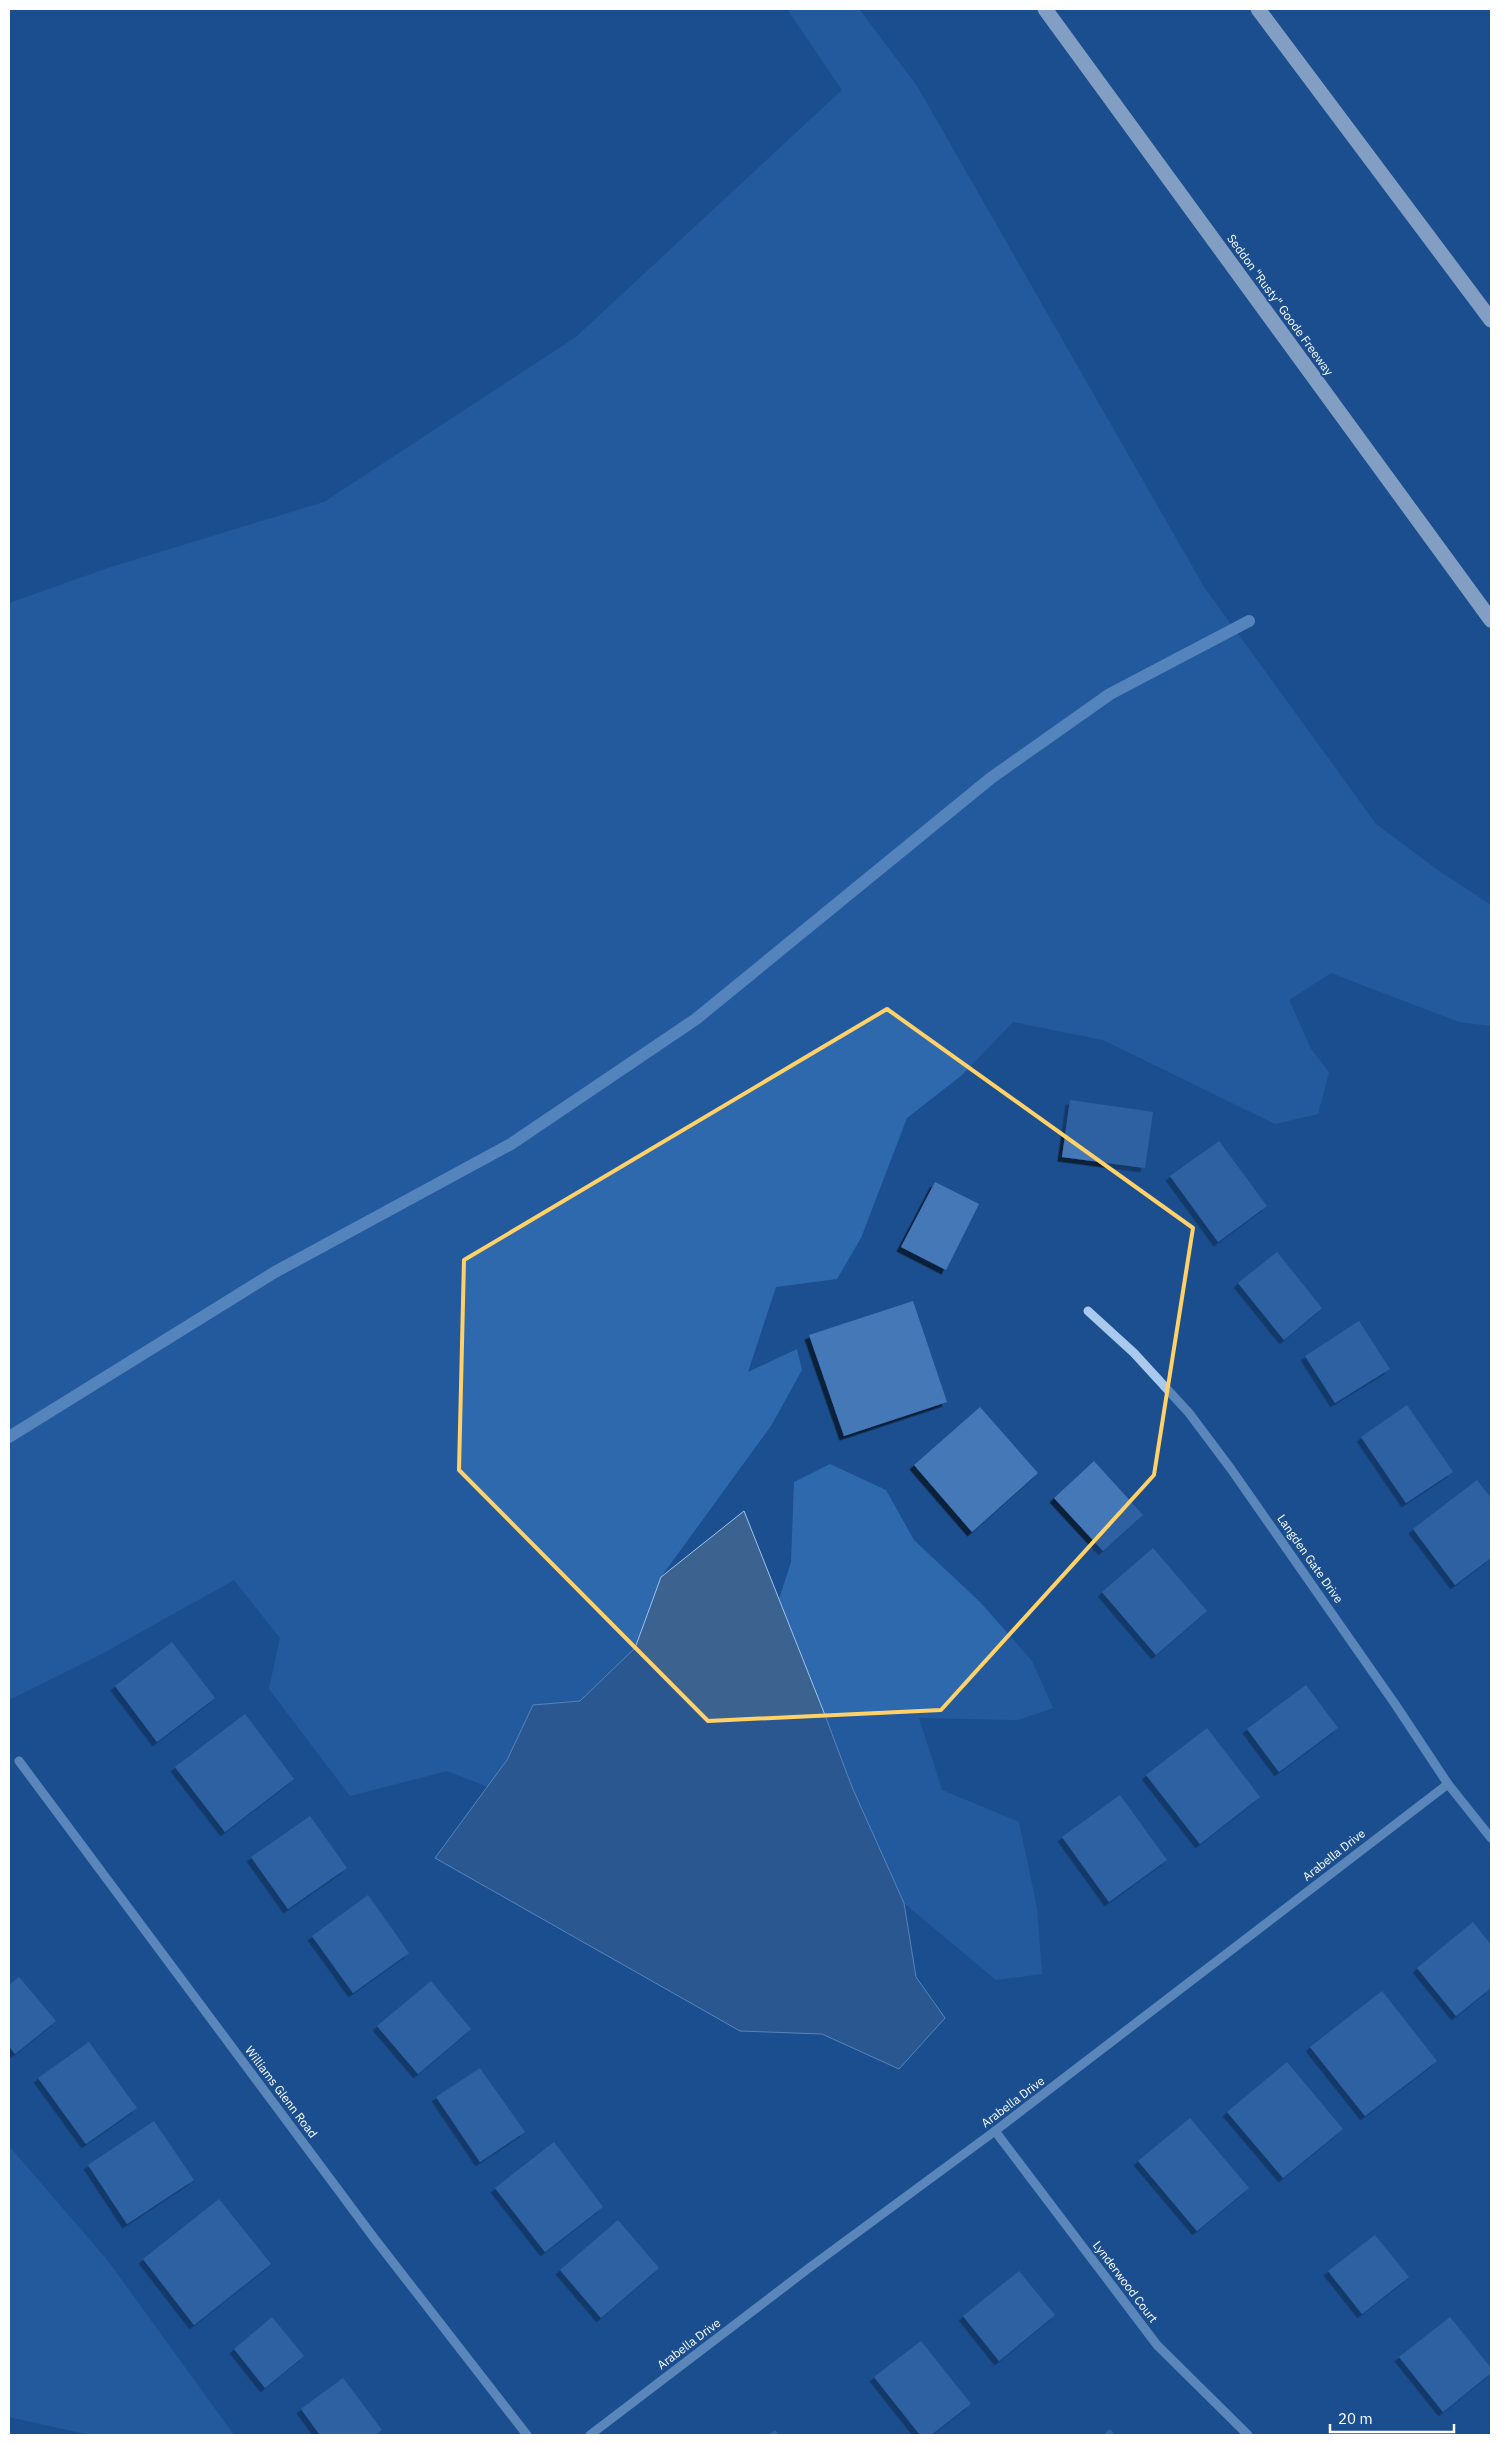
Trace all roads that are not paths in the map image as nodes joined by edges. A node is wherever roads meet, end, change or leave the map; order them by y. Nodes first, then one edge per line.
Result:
1 (1045, 9) edge
2 (1258, 9) edge
3 (1491, 320) edge
4 (1491, 620) edge
5 (1088, 1311) dead end
6 (19, 1761) dead end
7 (1448, 1784) junction
8 (1491, 1838) edge
9 (995, 2131) junction
10 (527, 2435) edge
11 (590, 2435) edge
12 (1248, 2435) edge

1 - 4 highway, Seddon "Rusty" Goode Freeway
2 - 3 highway
5 - 7 street, Langden Gate Drive
6 - 10 street, Williams Glenn Road
7 - 8 street, Langden Gate Drive
7 - 9 street, Arabella Drive
9 - 11 street, Arabella Drive
9 - 12 street, Lynderwood Court

